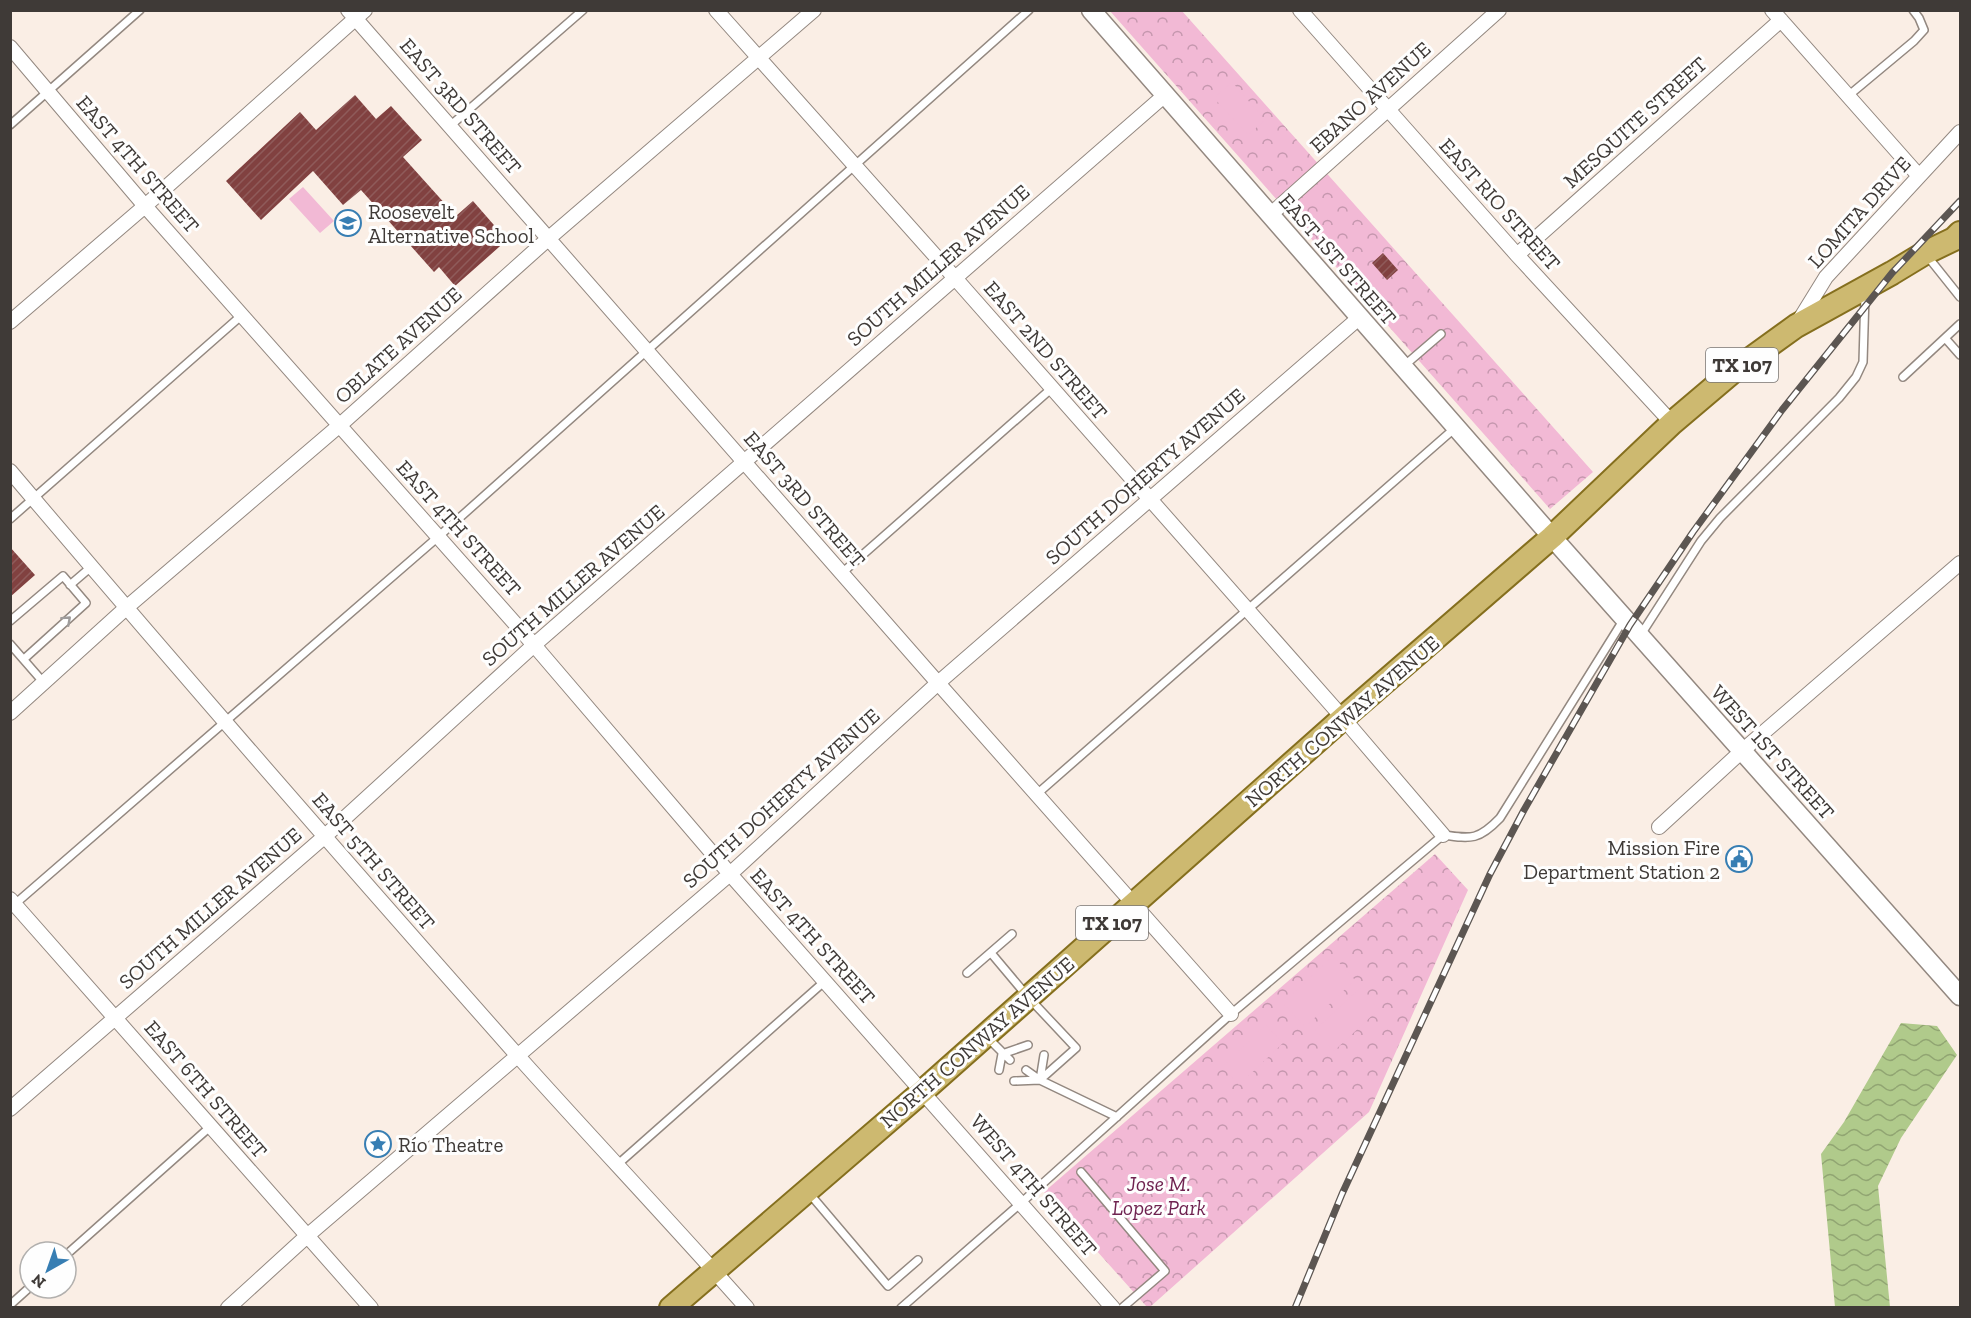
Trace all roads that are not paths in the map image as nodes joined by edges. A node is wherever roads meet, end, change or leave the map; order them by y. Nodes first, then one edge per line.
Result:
1 (140, 10) edge
2 (583, 10) edge
3 (716, 10) edge
4 (814, 10) edge
5 (1029, 10) edge
6 (1091, 10) edge
7 (1300, 10) edge
8 (1499, 10) edge
9 (1912, 10) edge
10 (356, 13) edge
11 (1777, 15) edge
12 (10, 47) edge
13 (759, 60) junction
14 (48, 92) junction
15 (1165, 95) junction
16 (1848, 96) junction
17 (1387, 109) junction
18 (10, 125) edge
19 (450, 126) junction
20 (1960, 132) edge
21 (854, 165) junction
22 (1919, 176) junction
23 (145, 206) junction
24 (1270, 215) junction
25 (1960, 233) edge
26 (549, 238) junction
27 (1925, 253) junction
28 (1517, 255) junction
29 (955, 278) junction
30 (1865, 288) junction
31 (1960, 297) edge
32 (242, 315) junction
33 (1360, 317) junction
34 (10, 322) edge
35 (1960, 324) edge
36 (1796, 326) junction
37 (1441, 334) dead end
38 (1945, 338) junction
39 (647, 349) junction
40 (1960, 355) edge
41 (1403, 367) junction
42 (1903, 377) dead end
43 (1052, 388) junction
44 (1672, 423) junction
45 (340, 425) junction
46 (1456, 428) junction
47 (745, 462) junction
48 (10, 471) edge
49 (33, 498) junction
50 (1150, 501) junction
51 (10, 519) edge
52 (438, 537) junction
53 (1552, 537) junction
54 (1960, 563) edge
55 (91, 567) junction
56 (842, 573) junction
57 (70, 585) junction
58 (126, 608) junction
59 (1247, 610) junction
60 (1625, 618) junction
61 (10, 621) edge
62 (1640, 636) junction
63 (10, 644) edge
64 (534, 645) junction
65 (24, 659) junction
66 (44, 683) junction
67 (938, 683) junction
68 (10, 713) edge
69 (1343, 718) junction
70 (224, 722) junction
71 (1742, 752) junction
72 (1037, 794) junction
73 (1659, 827) dead end
74 (1443, 836) junction
75 (324, 837) junction
76 (730, 874) junction
77 (12, 904) edge
78 (1134, 904) junction
79 (1012, 934) dead end
80 (991, 952) junction
81 (967, 973) dead end
82 (825, 981) junction
83 (1960, 996) edge
84 (1028, 997) junction
85 (1231, 1014) junction
86 (116, 1019) junction
87 (986, 1035) junction
88 (1028, 1045) dead end
89 (1002, 1054) junction
90 (1044, 1055) dead end
91 (519, 1057) junction
92 (1010, 1060) dead end
93 (999, 1070) dead end
94 (1026, 1070) dead end
95 (1041, 1080) junction
96 (1014, 1081) dead end
97 (923, 1091) junction
98 (10, 1109) edge
99 (1117, 1117) junction
100 (210, 1126) junction
101 (617, 1165) junction
102 (1081, 1172) dead end
103 (807, 1191) junction
104 (1021, 1203) junction
105 (307, 1236) junction
106 (78, 1244) edge
107 (918, 1260) dead end
108 (714, 1270) junction
109 (228, 1308) edge
110 (371, 1308) edge
111 (671, 1308) edge
112 (747, 1308) edge
113 (901, 1308) edge
114 (1113, 1308) edge
115 (1122, 1308) edge

1 - 14 lane
2 - 19 lane
3 - 13 street, EAST 2ND STREET
4 - 13 street, OBLATE AVENUE
5 - 21 lane
6 - 15 street, EAST 1ST STREET
7 - 17 street, EAST RIO STREET
8 - 17 street, EBANO AVENUE
9 - 16 lane
10 - 19 street, EAST 3RD STREET
10 - 23 street
11 - 16 street
11 - 28 street, MESQUITE STREET
12 - 14 street, EAST 4TH STREET
13 - 21 street, EAST 2ND STREET
13 - 26 street, OBLATE AVENUE
14 - 18 lane
14 - 23 street, EAST 4TH STREET
15 - 24 street, EAST 1ST STREET
15 - 29 street, SOUTH MILLER AVENUE
16 - 22 street
17 - 24 street, EBANO AVENUE
17 - 28 street, EAST RIO STREET
19 - 26 street, EAST 3RD STREET
20 - 22 street, LOMITA DRIVE
21 - 29 street, EAST 2ND STREET
21 - 39 lane
22 - 36 street, LOMITA DRIVE
23 - 32 street, EAST 4TH STREET
23 - 34 street
24 - 33 street, EAST 1ST STREET
25 - 27 main road, TX 107
26 - 39 street, EAST 3RD STREET
26 - 45 street, OBLATE AVENUE
27 - 30 main road, TX 107
27 - 31 lane
28 - 44 street, EAST RIO STREET
29 - 43 street, EAST 2ND STREET
29 - 47 street, SOUTH MILLER AVENUE
30 - 36 main road, TX 107
30 - 62 lane
32 - 45 street, EAST 4TH STREET
32 - 49 lane
33 - 41 street, EAST 1ST STREET
33 - 50 street, SOUTH DOHERTY AVENUE
35 - 38 lane
36 - 44 main road, TX 107
37 - 41 lane
38 - 40 lane
38 - 42 lane
39 - 47 street, EAST 3RD STREET
39 - 52 lane
41 - 46 street, EAST 1ST STREET
43 - 50 street, EAST 2ND STREET
43 - 56 lane
44 - 53 main road, TX 107
45 - 52 street, EAST 4TH STREET
45 - 58 street, OBLATE AVENUE
46 - 53 street, EAST 1ST STREET
46 - 59 lane
47 - 56 street, EAST 3RD STREET
47 - 64 street, SOUTH MILLER AVENUE
48 - 49 street, EAST 5TH STREET
49 - 51 lane
49 - 55 street, EAST 5TH STREET
50 - 59 street, EAST 2ND STREET
50 - 67 street, SOUTH DOHERTY AVENUE
52 - 64 street, EAST 4TH STREET
52 - 70 lane
53 - 60 street, WEST 1ST STREET
53 - 69 main road, NORTH CONWAY AVENUE / TX 107
54 - 71 street
55 - 57 lane
55 - 58 street, EAST 5TH STREET
56 - 67 street, EAST 3RD STREET
57 - 61 lane
65 -> 57 lane
58 - 66 street, OBLATE AVENUE
58 - 70 street, EAST 5TH STREET
59 - 69 street, EAST 2ND STREET
59 - 72 lane
60 - 62 street, WEST 1ST STREET
60 - 74 lane
62 - 71 street, WEST 1ST STREET
63 - 65 lane
64 - 75 street, SOUTH MILLER AVENUE
64 - 76 street, EAST 4TH STREET
65 - 66 lane
66 - 68 street, OBLATE AVENUE
67 - 72 street, EAST 3RD STREET
67 - 76 street, SOUTH DOHERTY AVENUE
69 - 74 street, EAST 2ND STREET
69 - 78 main road, NORTH CONWAY AVENUE / TX 107
70 - 75 street, EAST 5TH STREET
70 - 77 lane
71 - 73 street
71 - 83 street, WEST 1ST STREET
72 - 78 street, EAST 3RD STREET
74 - 85 lane
75 - 86 street, SOUTH MILLER AVENUE
75 - 91 street, EAST 5TH STREET
76 - 82 street, EAST 4TH STREET
76 - 91 street, SOUTH DOHERTY AVENUE
77 - 86 street, EAST 6TH STREET
78 - 84 main road, NORTH CONWAY AVENUE / TX 107
78 - 85 street, EAST 3RD STREET
79 - 80 lane
80 - 81 lane
80 - 84 lane
82 - 97 street, EAST 4TH STREET
82 - 101 lane
84 - 87 main road, NORTH CONWAY AVENUE / TX 107
84 - 95 lane
85 - 99 lane
86 - 98 street, SOUTH MILLER AVENUE
86 - 100 street, EAST 6TH STREET
87 - 89 lane
87 - 97 main road, NORTH CONWAY AVENUE / TX 107
88 - 89 lane
89 - 92 lane
89 - 93 lane
90 - 95 lane
91 - 101 street, EAST 5TH STREET
91 - 105 street, SOUTH DOHERTY AVENUE
94 - 95 lane
95 - 96 lane
95 - 99 lane
97 - 103 main road, NORTH CONWAY AVENUE / TX 107
97 - 104 street, WEST 4TH STREET
99 - 104 lane
100 - 105 street, EAST 6TH STREET
100 - 106 lane
101 - 108 street, EAST 5TH STREET
102 - 115 lane
103 - 107 lane
103 - 108 main road, NORTH CONWAY AVENUE / TX 107
104 - 113 lane
104 - 114 street, WEST 4TH STREET
105 - 109 street, SOUTH DOHERTY AVENUE
105 - 110 street, EAST 6TH STREET
108 - 111 main road, NORTH CONWAY AVENUE / TX 107
108 - 112 street, EAST 5TH STREET

